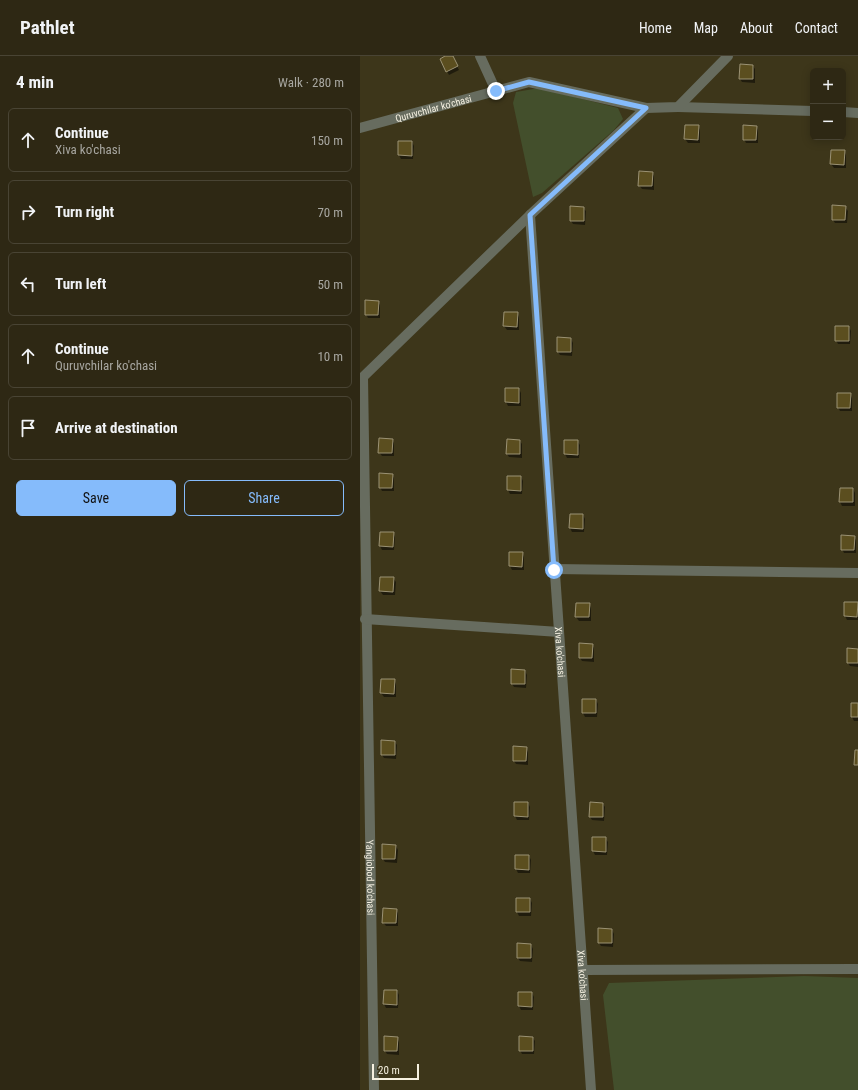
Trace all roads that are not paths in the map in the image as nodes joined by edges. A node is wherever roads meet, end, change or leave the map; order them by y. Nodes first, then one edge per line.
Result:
1 (480, 56) edge
2 (728, 56) edge
3 (496, 91) junction
4 (678, 107) junction
5 (646, 108) junction
6 (810, 111) edge
7 (846, 112) edge
8 (858, 113) edge
9 (360, 128) edge
10 (530, 215) junction
11 (554, 570) junction
12 (858, 573) edge
13 (365, 619) junction
14 (559, 632) junction
15 (858, 969) edge
16 (583, 970) junction
17 (374, 1090) edge
18 (591, 1090) edge

1 - 3 street
2 - 4 street
3 - 5 street, Quruvchilar ko'chasi
3 - 9 street, Quruvchilar ko'chasi
4 - 5 street
4 - 6 street
5 - 10 street
7 - 8 street
10 - 11 street, Xiva ko'chasi
10 - 13 street, Yangiobod ko'chasi
11 - 12 street
11 - 14 street, Xiva ko'chasi
13 - 14 street
13 - 17 street, Yangiobod ko'chasi
14 - 16 street, Xiva ko'chasi
15 - 16 street
16 - 18 street, Xiva ko'chasi

